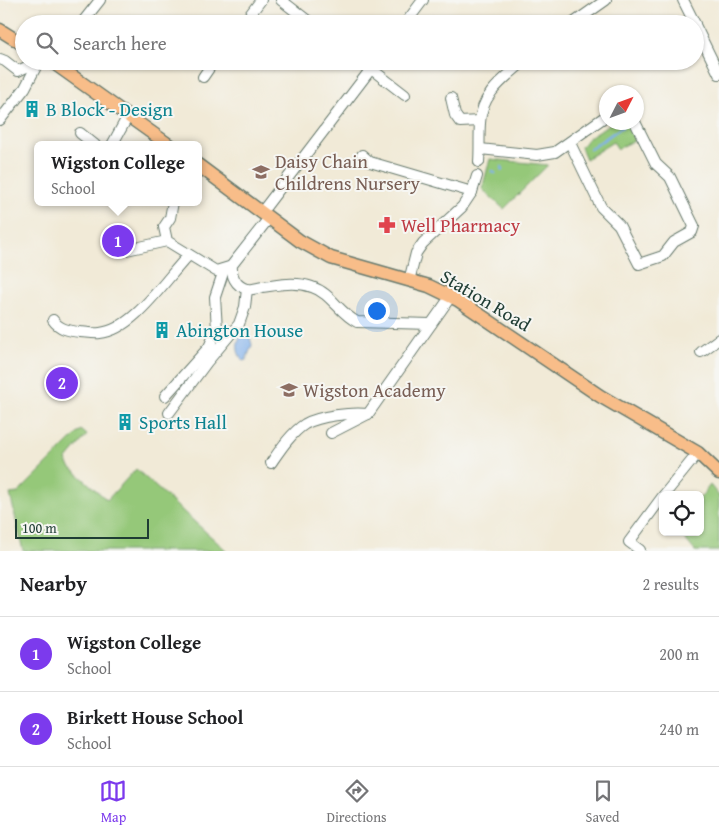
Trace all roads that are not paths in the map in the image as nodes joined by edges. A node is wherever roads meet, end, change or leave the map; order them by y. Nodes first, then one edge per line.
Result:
1 (100, 0) edge
2 (261, 0) edge
3 (281, 0) edge
4 (423, 0) edge
5 (606, 0) edge
6 (683, 0) edge
7 (89, 15) edge
8 (250, 15) edge
9 (300, 15) edge
10 (412, 15) edge
11 (585, 15) edge
12 (690, 15) edge
13 (0, 30) edge
14 (15, 39) edge
15 (704, 43) edge
16 (0, 59) edge
17 (27, 70) edge
18 (40, 70) edge
19 (60, 70) edge
20 (207, 70) edge
21 (370, 70) edge
22 (379, 70) edge
23 (514, 70) edge
24 (719, 74) edge
25 (202, 77) dead end
26 (405, 95) dead end
27 (451, 98) dead end
28 (128, 116) junction
29 (0, 120) edge
30 (480, 121) junction
31 (599, 121) edge
32 (639, 130) edge
33 (80, 133) dead end
34 (90, 141) edge
35 (114, 141) edge
36 (163, 141) edge
37 (570, 143) junction
38 (480, 149) junction
39 (362, 155) dead end
40 (479, 162) dead end
41 (202, 168) edge
42 (477, 176) dead end
43 (472, 192) junction
44 (172, 206) edge
45 (265, 216) junction
46 (168, 241) junction
47 (122, 250) dead end
48 (189, 255) junction
49 (228, 267) junction
50 (409, 281) junction
51 (247, 289) junction
52 (451, 296) junction
53 (53, 320) dead end
54 (431, 324) junction
55 (719, 339) edge
56 (701, 352) dead end
57 (165, 396) dead end
58 (169, 413) dead end
59 (368, 414) junction
60 (331, 433) dead end
61 (698, 453) junction
62 (271, 463) dead end
63 (719, 473) edge
64 (666, 491) edge
65 (659, 500) edge
66 (653, 508) junction
67 (659, 512) edge
68 (640, 550) edge

1 - 7 street
2 - 8 street
3 - 9 street
4 - 10 street
5 - 11 street
6 - 12 street
13 - 14 main road
15 - 24 street
16 - 17 street
18 - 29 street
19 - 28 main road
20 - 25 street
21 - 45 street
22 - 26 street
23 - 30 street
27 - 30 street
28 - 35 street
28 - 36 main road
30 - 38 street
31 - 37 street
32 - 37 street
33 - 34 street
37 - 38 street
38 - 40 street
39 - 43 street
41 - 45 main road, Station Road
42 - 43 street
43 - 50 street
44 - 46 street
45 - 49 street
45 - 50 main road, Station Road
46 - 47 street
46 - 48 street
48 - 49 street
48 - 53 street
49 - 51 street
49 - 57 street
50 - 52 main road, Station Road
51 - 54 street
51 - 58 street
52 - 54 street
52 - 61 main road, Station Road
54 - 59 street
55 - 56 street
59 - 60 street
59 - 62 street
61 - 63 main road, Station Road
61 - 64 street
65 - 66 street
66 - 67 street
66 - 68 street

